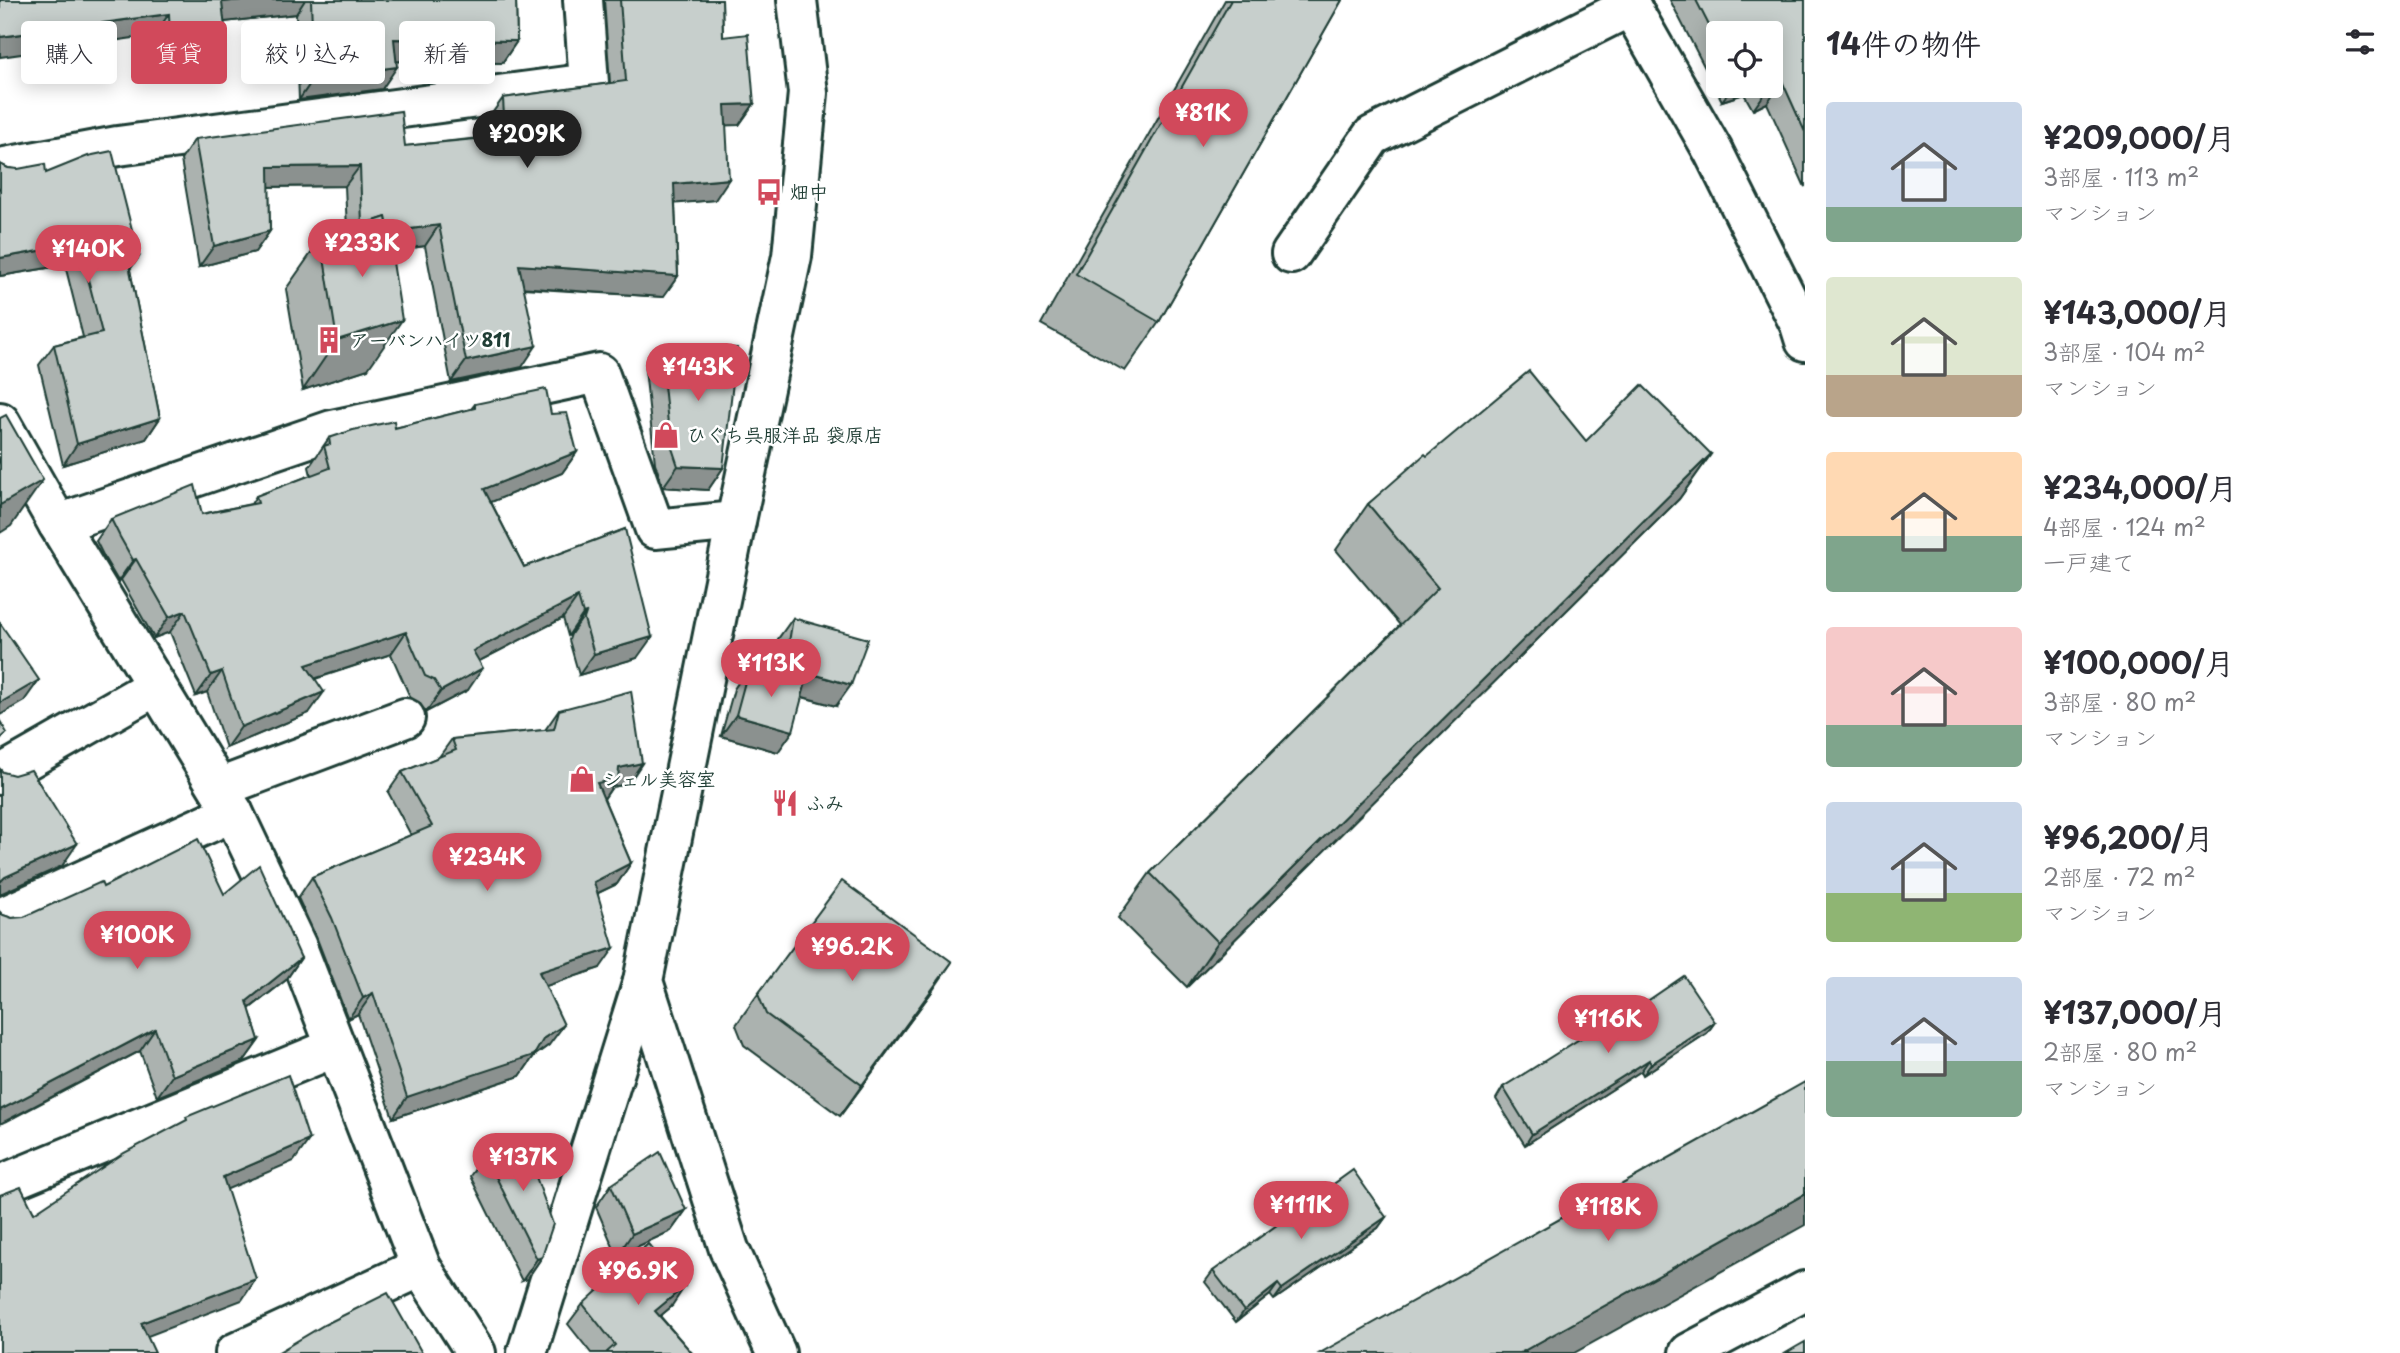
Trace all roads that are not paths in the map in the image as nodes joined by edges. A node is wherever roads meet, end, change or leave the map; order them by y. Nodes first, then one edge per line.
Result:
1 (583, 0) edge
2 (797, 0) edge
3 (1629, 3) edge
4 (0, 168) edge
5 (1291, 254) dead end
6 (1805, 341) edge
7 (0, 422) edge
8 (736, 521) junction
9 (58, 524) junction
10 (156, 686) junction
11 (405, 718) dead end
12 (0, 775) edge
13 (226, 800) junction
14 (0, 918) edge
15 (643, 981) junction
16 (335, 1047) junction
17 (12, 1180) dead end
18 (421, 1267) junction
19 (1805, 1291) edge
20 (235, 1353) edge
21 (476, 1353) edge
22 (527, 1353) edge
23 (776, 1353) edge
24 (1689, 1353) edge

1 - 4 street
2 - 8 street
3 - 5 street
3 - 6 street
7 - 9 street
8 - 9 street
8 - 15 street
9 - 10 street
10 - 12 street
10 - 13 street
11 - 13 street
13 - 14 street
13 - 16 street
15 - 22 street
15 - 23 street
16 - 17 street
16 - 18 street
18 - 20 street
18 - 21 street
19 - 24 street

